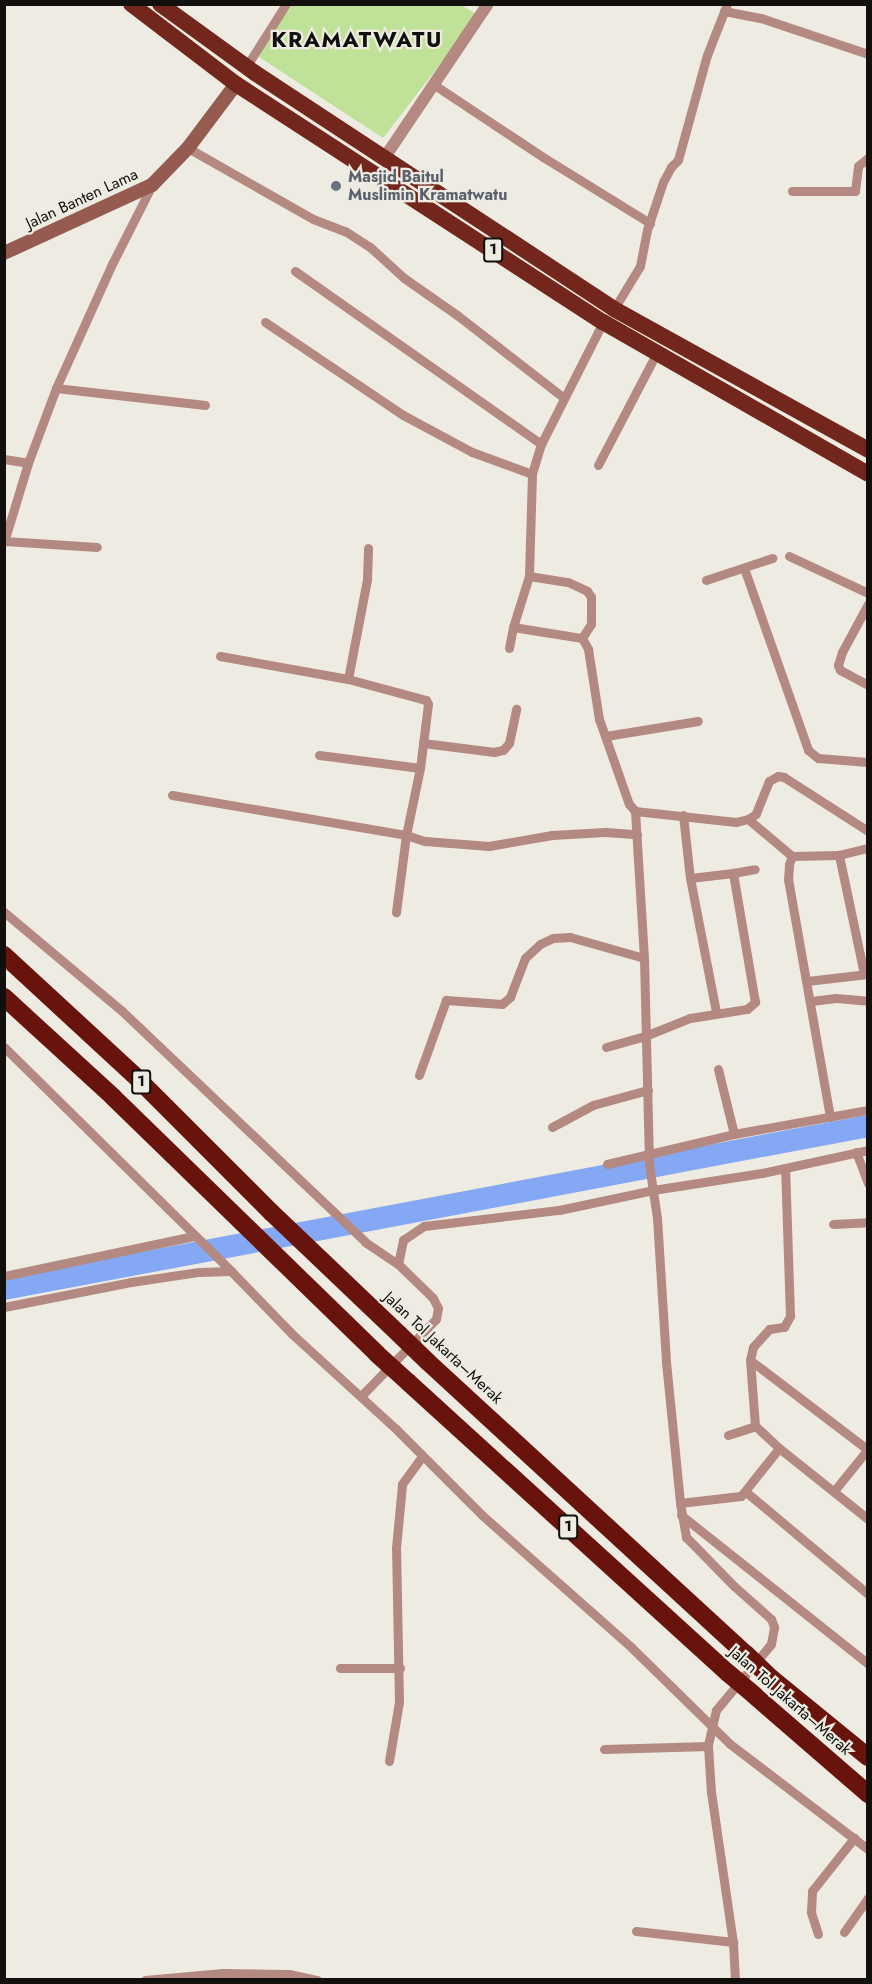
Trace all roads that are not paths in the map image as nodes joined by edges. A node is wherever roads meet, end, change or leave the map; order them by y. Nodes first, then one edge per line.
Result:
1 (131, 4) edge
2 (160, 4) edge
3 (286, 4) edge
4 (486, 5) edge
5 (726, 8) edge
6 (867, 54) edge
7 (246, 67) junction
8 (236, 84) junction
9 (433, 84) junction
10 (188, 148) junction
11 (385, 157) junction
12 (867, 158) edge
13 (152, 185) junction
14 (792, 191) dead end
15 (650, 223) junction
16 (4, 253) edge
17 (295, 271) dead end
18 (614, 309) junction
19 (266, 322) dead end
20 (603, 322) junction
21 (656, 354) junction
22 (56, 388) junction
23 (564, 398) junction
24 (205, 405) dead end
25 (541, 444) junction
26 (867, 450) edge
27 (4, 459) edge
28 (28, 463) junction
29 (598, 465) dead end
30 (532, 474) junction
31 (867, 474) edge
32 (5, 542) edge
33 (96, 547) dead end
34 (368, 548) dead end
35 (789, 556) dead end
36 (772, 558) dead end
37 (744, 568) junction
38 (529, 576) junction
39 (706, 580) dead end
40 (867, 593) edge
41 (867, 604) edge
42 (513, 627) junction
43 (582, 639) junction
44 (509, 648) dead end
45 (220, 656) dead end
46 (348, 679) junction
47 (867, 685) edge
48 (516, 709) dead end
49 (698, 721) dead end
50 (606, 736) junction
51 (423, 743) junction
52 (319, 755) dead end
53 (867, 762) edge
54 (420, 768) junction
55 (172, 795) dead end
56 (635, 811) junction
57 (683, 815) junction
58 (748, 819) junction
59 (867, 831) edge
60 (637, 834) junction
61 (406, 835) junction
62 (867, 848) edge
63 (838, 855) junction
64 (792, 856) junction
65 (755, 869) dead end
66 (733, 873) junction
67 (690, 878) junction
68 (4, 912) edge
69 (396, 912) dead end
70 (4, 955) edge
71 (645, 958) junction
72 (866, 974) edge
73 (807, 981) junction
74 (4, 997) edge
75 (811, 1000) junction
76 (867, 1001) edge
77 (716, 1012) junction
78 (645, 1036) junction
79 (4, 1047) edge
80 (606, 1047) dead end
81 (718, 1069) dead end
82 (420, 1075) dead end
83 (648, 1090) junction
84 (867, 1110) edge
85 (830, 1117) junction
86 (552, 1127) dead end
87 (734, 1134) junction
88 (867, 1150) edge
89 (856, 1152) junction
90 (649, 1153) junction
91 (608, 1164) dead end
92 (785, 1168) junction
93 (867, 1184) edge
94 (653, 1187) junction
95 (867, 1222) edge
96 (833, 1224) dead end
97 (194, 1236) junction
98 (398, 1264) junction
99 (228, 1267) junction
100 (4, 1276) edge
101 (4, 1307) edge
102 (750, 1360) junction
103 (361, 1396) junction
104 (755, 1426) junction
105 (728, 1435) dead end
106 (779, 1448) junction
107 (867, 1450) edge
108 (422, 1456) junction
109 (834, 1491) junction
110 (746, 1492) junction
111 (680, 1503) junction
112 (681, 1515) junction
113 (867, 1519) edge
114 (867, 1594) edge
115 (867, 1664) edge
116 (340, 1668) dead end
117 (400, 1668) junction
118 (711, 1724) junction
119 (708, 1746) junction
120 (604, 1749) dead end
121 (867, 1757) edge
122 (388, 1761) dead end
123 (867, 1794) edge
124 (854, 1838) junction
125 (867, 1849) edge
126 (867, 1898) edge
127 (636, 1931) dead end
128 (844, 1932) dead end
129 (818, 1934) dead end
130 (734, 1942) junction
131 (145, 1980) edge
132 (317, 1980) edge
133 (735, 1980) edge

1 - 8 highway, 1
2 - 7 highway, 1
3 - 7 street
4 - 9 street
5 - 6 street
5 - 15 street
7 - 11 highway, 1
8 - 10 main road, Jalan Banten Lama
8 - 20 highway, 1
9 - 11 street
9 - 15 street
10 - 13 main road, Jalan Banten Lama
10 - 23 street
11 - 18 highway, 1
12 - 14 street
13 - 16 main road, Jalan Banten Lama
13 - 22 street
15 - 18 street
17 - 25 street
18 - 26 highway, 1
19 - 30 street
20 - 21 highway, 1
20 - 23 street
21 - 29 street
21 - 31 highway, 1
22 - 24 street
22 - 28 street
23 - 25 street
25 - 30 street
27 - 28 street
28 - 32 street
30 - 38 street
32 - 33 street
34 - 46 street
35 - 40 street
36 - 37 street
37 - 39 street
37 - 53 street
38 - 42 street
38 - 43 street
41 - 47 street
42 - 43 street
42 - 44 street
43 - 50 street
45 - 46 street
46 - 51 street
48 - 51 street
49 - 50 street
50 - 56 street
51 - 54 street
52 - 54 street
54 - 61 street
55 - 61 street
56 - 57 street
56 - 60 street
57 - 58 street
57 - 67 street
58 - 59 street
58 - 64 street
60 - 61 street
60 - 71 street
61 - 69 street
62 - 63 street
63 - 64 street
63 - 72 street
64 - 73 street
65 - 66 street
66 - 67 street
66 - 77 street
67 - 77 street
68 - 98 street
70 - 121 highway, Jalan Tol Jakarta–Merak / 1, bridge
71 - 78 street
71 - 82 street
72 - 73 street
73 - 75 street
74 - 123 highway, Jalan Tol Jakarta–Merak / 1, bridge
75 - 76 street
75 - 85 street
77 - 78 street
78 - 80 street
78 - 83 street
79 - 97 street
81 - 87 street
83 - 86 street
83 - 90 street
84 - 85 street
85 - 87 street
87 - 90 street
88 - 89 street
89 - 92 street
89 - 93 street
90 - 91 street
90 - 94 street
92 - 94 street
92 - 102 street
94 - 98 street
94 - 111 street
95 - 96 street
97 - 99 street
97 - 100 street
98 - 103 street
99 - 101 street
99 - 103 street
102 - 104 street
102 - 107 street
103 - 108 street
104 - 105 street
104 - 106 street
106 - 109 street
106 - 110 street
107 - 109 street
108 - 117 street
108 - 118 street
109 - 113 street
110 - 111 street
110 - 114 street
111 - 112 street
112 - 115 street
112 - 118 street
116 - 117 street
117 - 122 street
118 - 119 street
118 - 124 street
119 - 120 street
119 - 130 street
124 - 125 street
124 - 129 street
126 - 128 street
127 - 130 street
130 - 133 street
131 - 132 street

